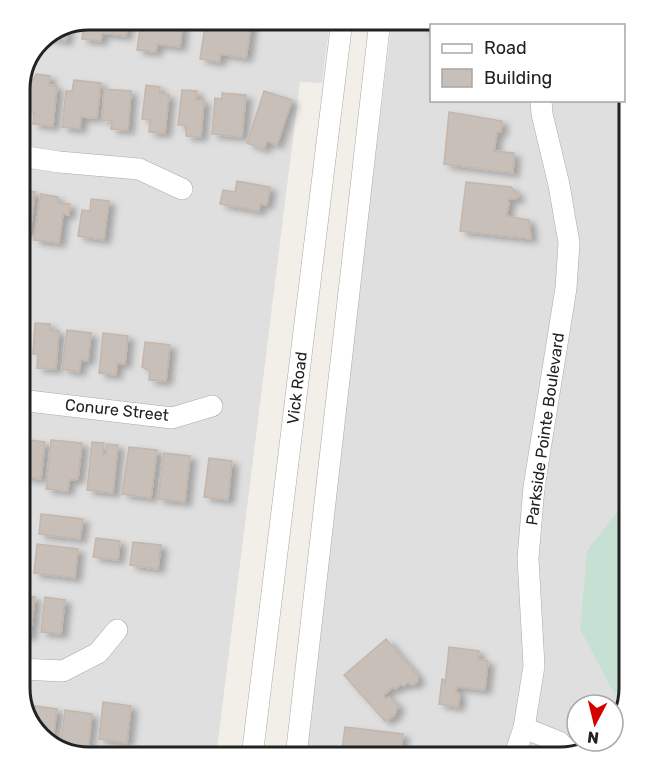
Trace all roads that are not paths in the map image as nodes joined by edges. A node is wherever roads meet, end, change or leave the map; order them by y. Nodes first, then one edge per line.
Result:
1 (341, 30) edge
2 (379, 30) edge
3 (541, 102) edge
4 (30, 158) edge
5 (182, 189) dead end
6 (30, 401) edge
7 (212, 406) dead end
8 (117, 630) dead end
9 (30, 669) edge
10 (524, 728) junction
11 (253, 747) edge
12 (297, 747) edge
13 (518, 747) edge
14 (564, 747) edge

1 - 11 street, Vick Road
2 - 12 street
3 - 10 street, Parkside Pointe Boulevard
4 - 5 street
6 - 7 street, Conure Street
8 - 9 street
10 - 13 street, Parkside Pointe Boulevard
10 - 14 street

